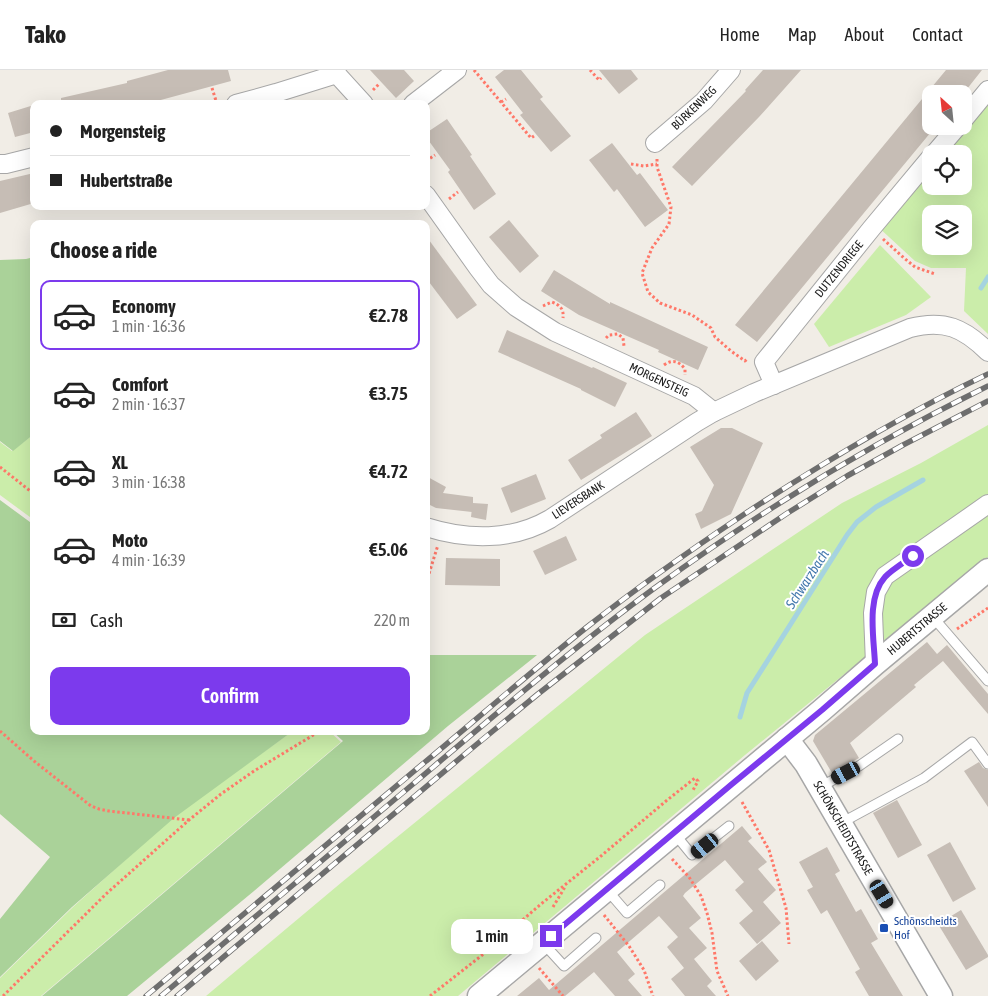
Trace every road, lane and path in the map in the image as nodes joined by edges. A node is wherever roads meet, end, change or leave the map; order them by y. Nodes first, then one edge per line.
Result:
1 (457, 70) edge
2 (474, 70) edge
3 (590, 70) edge
4 (731, 70) edge
5 (336, 72) edge
6 (601, 78) dead end
7 (212, 88) dead end
8 (988, 90) edge
9 (506, 99) dead end
10 (216, 100) edge
11 (251, 100) edge
12 (360, 100) edge
13 (418, 100) edge
14 (501, 102) junction
15 (972, 109) edge
16 (950, 135) edge
17 (534, 136) dead end
18 (656, 143) joint
19 (942, 145) edge
20 (435, 156) dead end
21 (30, 158) edge
22 (430, 159) edge
23 (0, 164) edge
24 (631, 164) dead end
25 (657, 164) junction
26 (922, 168) edge
27 (430, 200) edge
28 (871, 228) junction
29 (935, 274) dead end
30 (985, 346) edge
31 (764, 362) junction
32 (774, 385) junction
33 (714, 412) junction
34 (0, 467) edge
35 (30, 491) edge
36 (988, 504) edge
37 (434, 530) edge
38 (430, 556) edge
39 (988, 570) edge
40 (988, 608) edge
41 (932, 616) junction
42 (948, 634) junction
43 (875, 664) junction
44 (988, 681) edge
45 (0, 731) edge
46 (312, 735) edge
47 (787, 739) junction
48 (898, 739) dead end
49 (988, 764) edge
50 (732, 784) junction
51 (820, 787) junction
52 (692, 818) junction
53 (189, 820) junction
54 (840, 823) junction
55 (729, 826) dead end
56 (666, 839) junction
57 (660, 885) dead end
58 (600, 895) junction
59 (596, 938) dead end
60 (789, 944) dead end
61 (535, 949) junction
62 (3, 996) edge
63 (430, 996) edge
64 (478, 996) edge
65 (563, 996) edge
66 (653, 996) edge
67 (728, 996) edge
68 (941, 996) edge

1 - 13 street
2 - 14 path
3 - 6 path
4 - 18 street, BÜRKENWEG
5 - 11 street
5 - 12 street
7 - 10 path
8 - 15 street
9 - 14 path
14 - 17 path
16 - 19 street
18 - 25 path
20 - 22 path
21 - 23 street
24 - 25 path
25 - 31 path
26 - 28 street, DUTZENDRIEGE
27 - 33 street, MORGENSTEIG
28 - 29 path
28 - 31 street, DUTZENDRIEGE
30 - 32 street
31 - 32 street
32 - 33 street
33 - 37 street, LIEVERSBANK
34 - 35 path
36 - 43 street
37 - 38 path
39 - 41 street, HUBERTSTRASSE
40 - 42 path
41 - 42 lane
41 - 43 street, HUBERTSTRASSE
42 - 44 lane
43 - 47 street, HUBERTSTRASSE
45 - 53 path
46 - 53 path
47 - 50 street, HUBERTSTRASSE
47 - 51 street, SCHÖNSCHEIDTSTRASSE
48 - 51 lane
49 - 54 lane
50 - 52 street, HUBERTSTRASSE
50 - 60 path
51 - 54 street, SCHÖNSCHEIDTSTRASSE
52 - 56 street, HUBERTSTRASSE
52 - 63 path
53 - 62 path
54 - 68 street, SCHÖNSCHEIDTSTRASSE
55 - 56 lane
56 - 58 street, HUBERTSTRASSE
56 - 67 path
57 - 58 lane
58 - 61 street, HUBERTSTRASSE
58 - 66 path
59 - 61 lane
61 - 64 street, HUBERTSTRASSE
61 - 65 path

